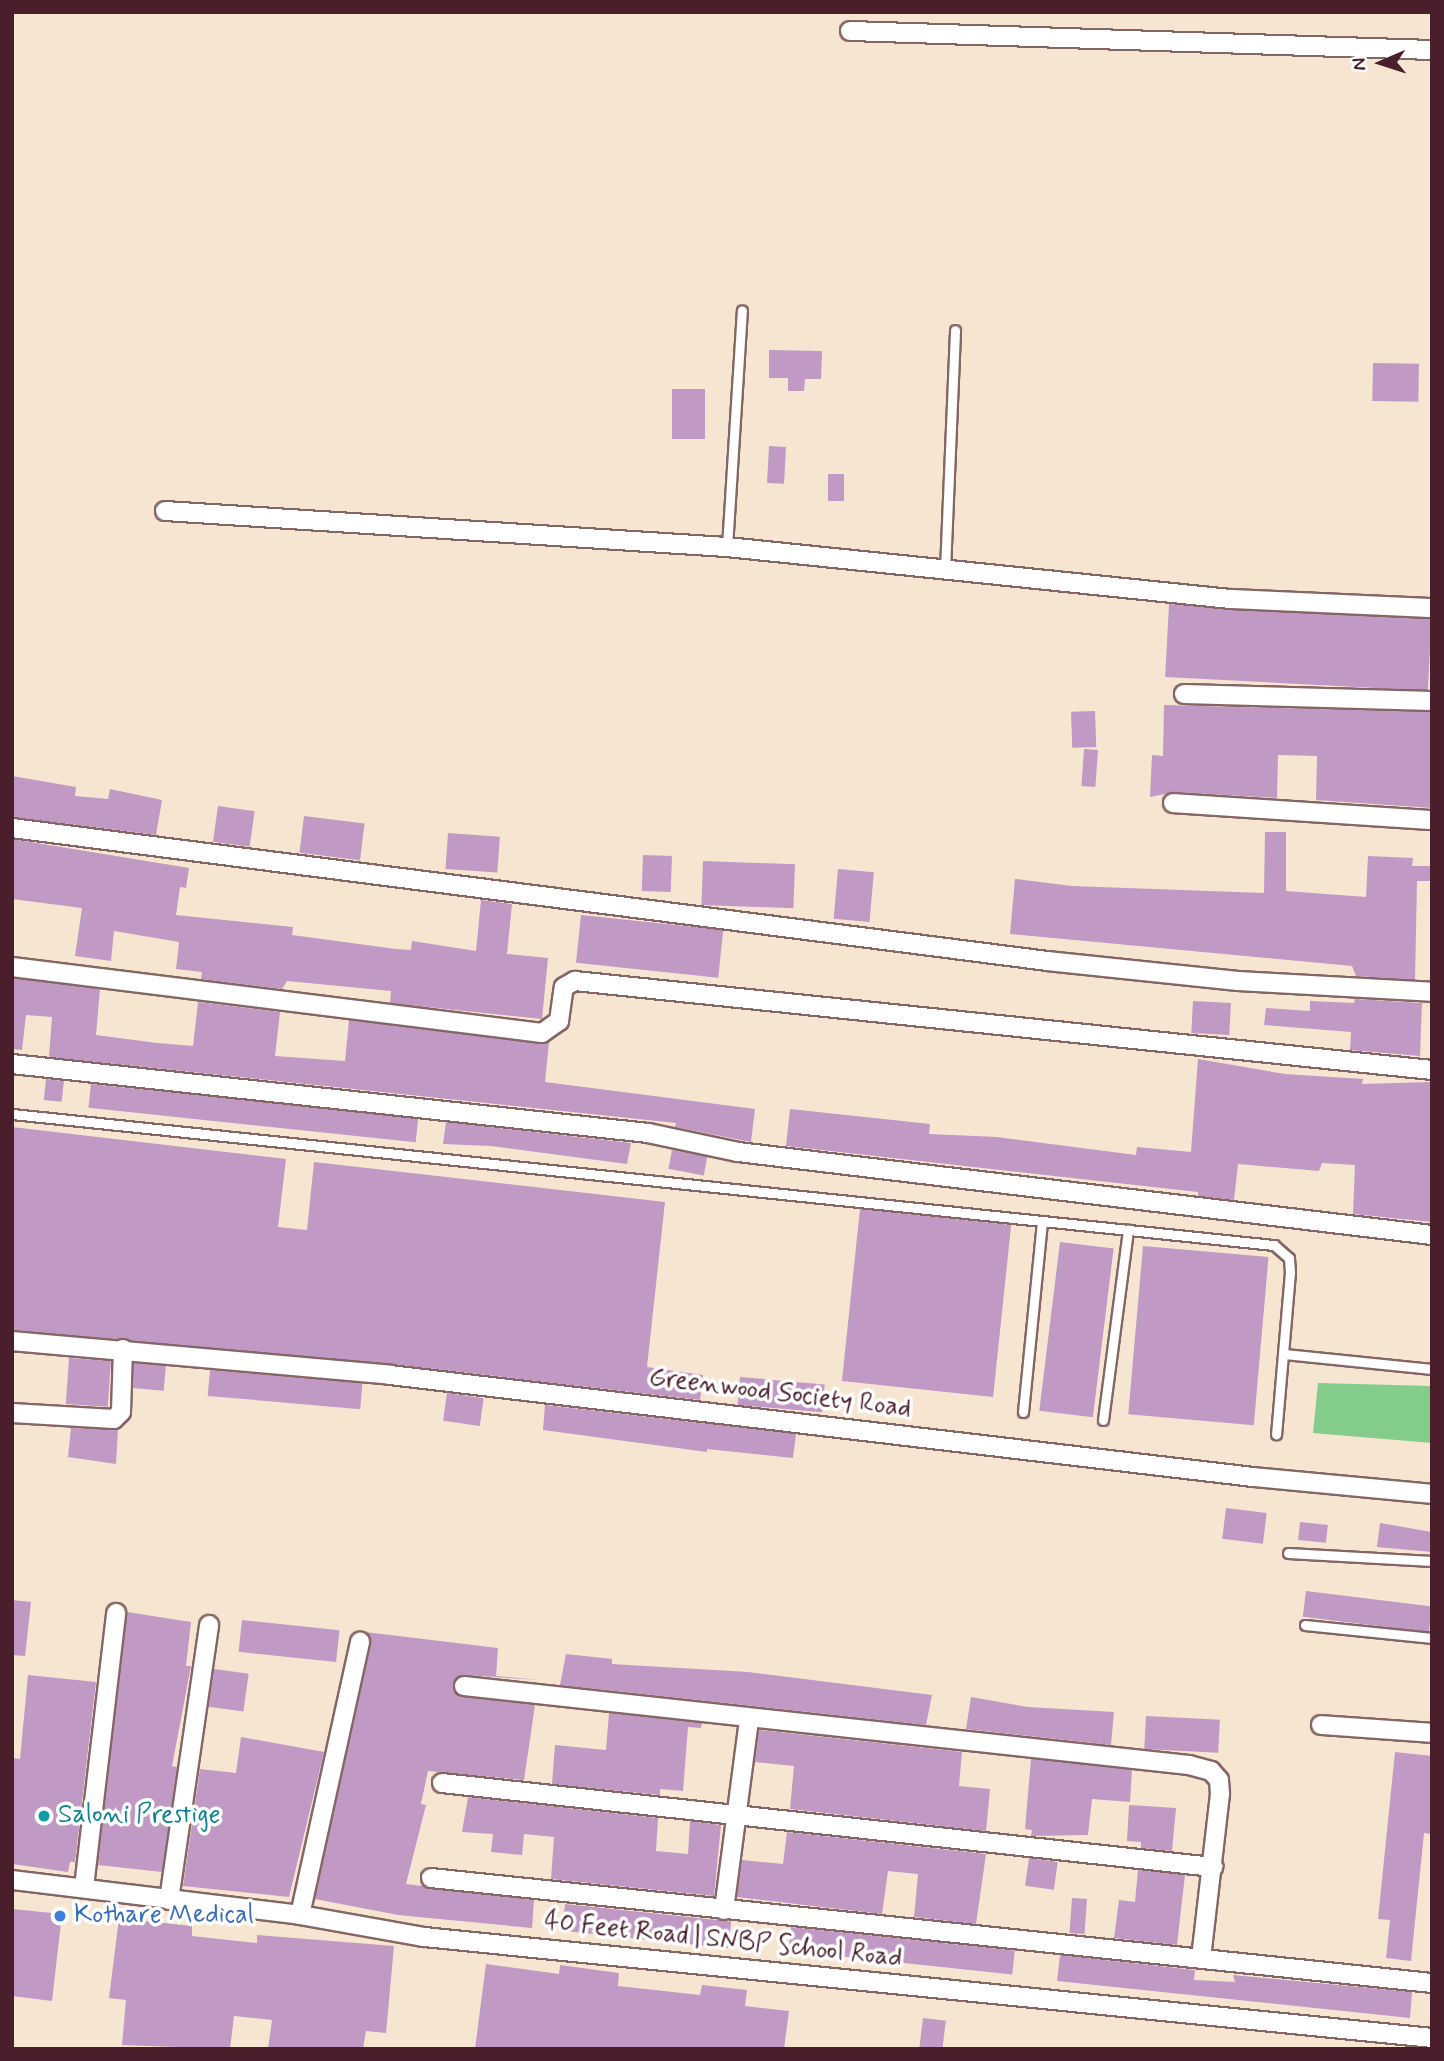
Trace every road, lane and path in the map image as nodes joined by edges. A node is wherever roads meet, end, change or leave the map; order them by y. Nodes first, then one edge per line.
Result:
1 (850, 31) dead end
2 (1432, 50) edge
3 (742, 310) dead end
4 (955, 330) dead end
5 (165, 511) dead end
6 (727, 547) junction
7 (945, 570) junction
8 (1432, 607) edge
9 (1184, 694) dead end
10 (1432, 701) edge
11 (1173, 803) dead end
12 (1432, 820) edge
13 (12, 828) edge
14 (12, 967) edge
15 (1432, 992) edge
16 (12, 1064) edge
17 (1432, 1070) edge
18 (12, 1114) edge
19 (1042, 1221) junction
20 (1128, 1230) junction
21 (1432, 1235) edge
22 (12, 1341) edge
23 (123, 1349) junction
24 (1284, 1354) junction
25 (1432, 1369) edge
26 (1023, 1412) dead end
27 (12, 1413) edge
28 (1104, 1420) dead end
29 (1276, 1434) dead end
30 (1432, 1493) edge
31 (1288, 1553) dead end
32 (1432, 1561) edge
33 (116, 1613) dead end
34 (209, 1625) dead end
35 (1305, 1625) dead end
36 (1432, 1638) edge
37 (360, 1642) dead end
38 (464, 1686) dead end
39 (749, 1719) junction
40 (1321, 1726) dead end
41 (1432, 1733) edge
42 (442, 1783) dead end
43 (737, 1814) junction
44 (1213, 1867) junction
45 (431, 1878) dead end
46 (12, 1880) edge
47 (84, 1886) junction
48 (169, 1900) junction
49 (724, 1909) junction
50 (300, 1915) junction
51 (1201, 1959) junction
52 (1432, 1983) edge
53 (1432, 2038) edge

1 - 2 street
3 - 6 lane
4 - 7 lane
5 - 6 street
6 - 7 street
7 - 8 street
9 - 10 street
11 - 12 street
13 - 15 street
14 - 17 street
16 - 21 street
18 - 19 lane
19 - 20 lane
19 - 26 lane
20 - 24 lane
20 - 28 lane
22 - 23 street, Greenwood Society Road
23 - 27 street
23 - 30 street, Greenwood Society Road
24 - 25 lane
24 - 29 lane
31 - 32 lane
33 - 47 street
34 - 48 street
35 - 36 lane
37 - 50 street
38 - 39 street
39 - 43 street
39 - 44 street
40 - 41 street
42 - 43 street
43 - 44 street
43 - 49 street
44 - 51 street
45 - 49 street
46 - 47 street, 40 Feet Road | SNBP School Road
47 - 48 street, 40 Feet Road | SNBP School Road
48 - 50 street, 40 Feet Road | SNBP School Road
49 - 51 street
50 - 53 street, 40 Feet Road | SNBP School Road
51 - 52 street

